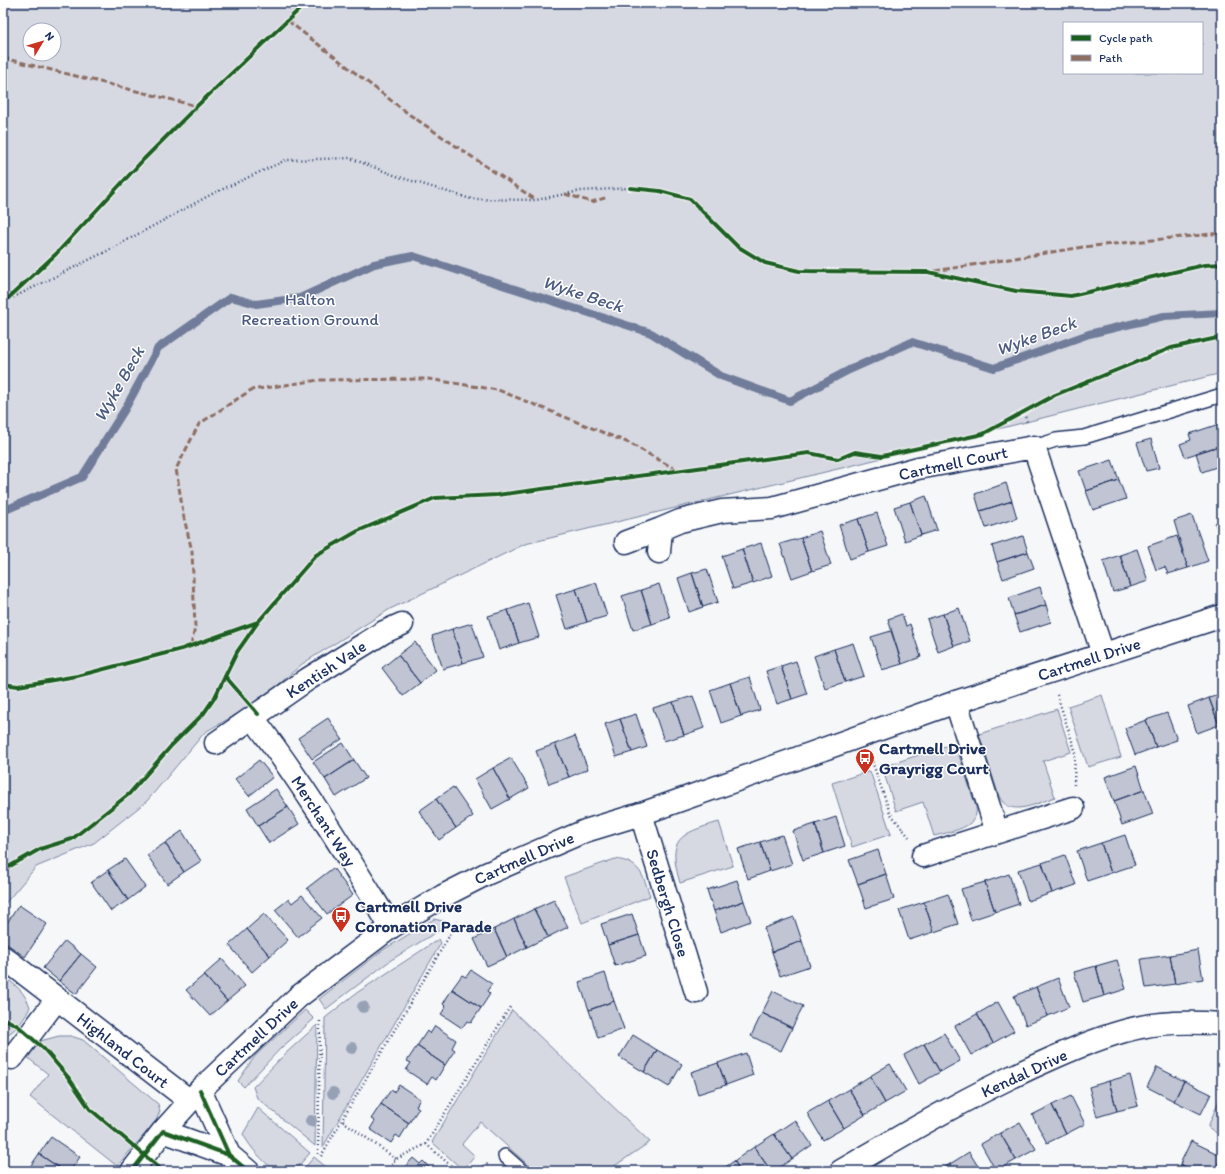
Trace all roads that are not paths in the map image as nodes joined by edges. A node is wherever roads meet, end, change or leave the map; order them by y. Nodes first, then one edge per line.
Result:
1 (1222, 395) edge
2 (1034, 447) junction
3 (661, 529) junction
4 (626, 542) dead end
5 (660, 552) dead end
6 (1222, 616) edge
7 (402, 624) dead end
8 (1103, 654) junction
9 (956, 702) junction
10 (252, 718) junction
11 (216, 743) dead end
12 (1073, 808) road end
13 (641, 814) junction
14 (997, 832) junction
15 (923, 856) road end
16 (391, 928) junction
17 (3, 957) edge
18 (696, 992) dead end
19 (57, 999) junction
20 (1222, 1024) edge
21 (3, 1054) edge
22 (195, 1095) junction
23 (163, 1131) junction
24 (230, 1155) junction
25 (504, 1156) dead end
26 (132, 1171) edge
27 (248, 1171) edge
28 (522, 1171) edge
29 (841, 1171) edge

1 - 2 lane
2 - 3 street, Cartmell Court
2 - 8 street
3 - 4 street, Cartmell Court
3 - 5 street
6 - 8 street, Cartmell Drive
7 - 10 street, Kentish Vale
8 - 9 street, Cartmell Drive
9 - 13 street, Cartmell Drive
9 - 14 street
10 - 11 street, Kentish Vale
10 - 16 street, Merchant Way
12 - 14 street
13 - 16 street, Cartmell Drive
13 - 18 street, Sedbergh Close
14 - 15 street
16 - 22 street, Cartmell Drive
17 - 19 street, Highland Court
19 - 21 street
19 - 22 street, Highland Court
20 - 29 street, Kendal Drive
22 - 23 street, Cartmell Drive
22 - 24 street
23 - 24 street
23 - 26 street, Cartmell Drive
24 - 27 street
25 - 28 lane

